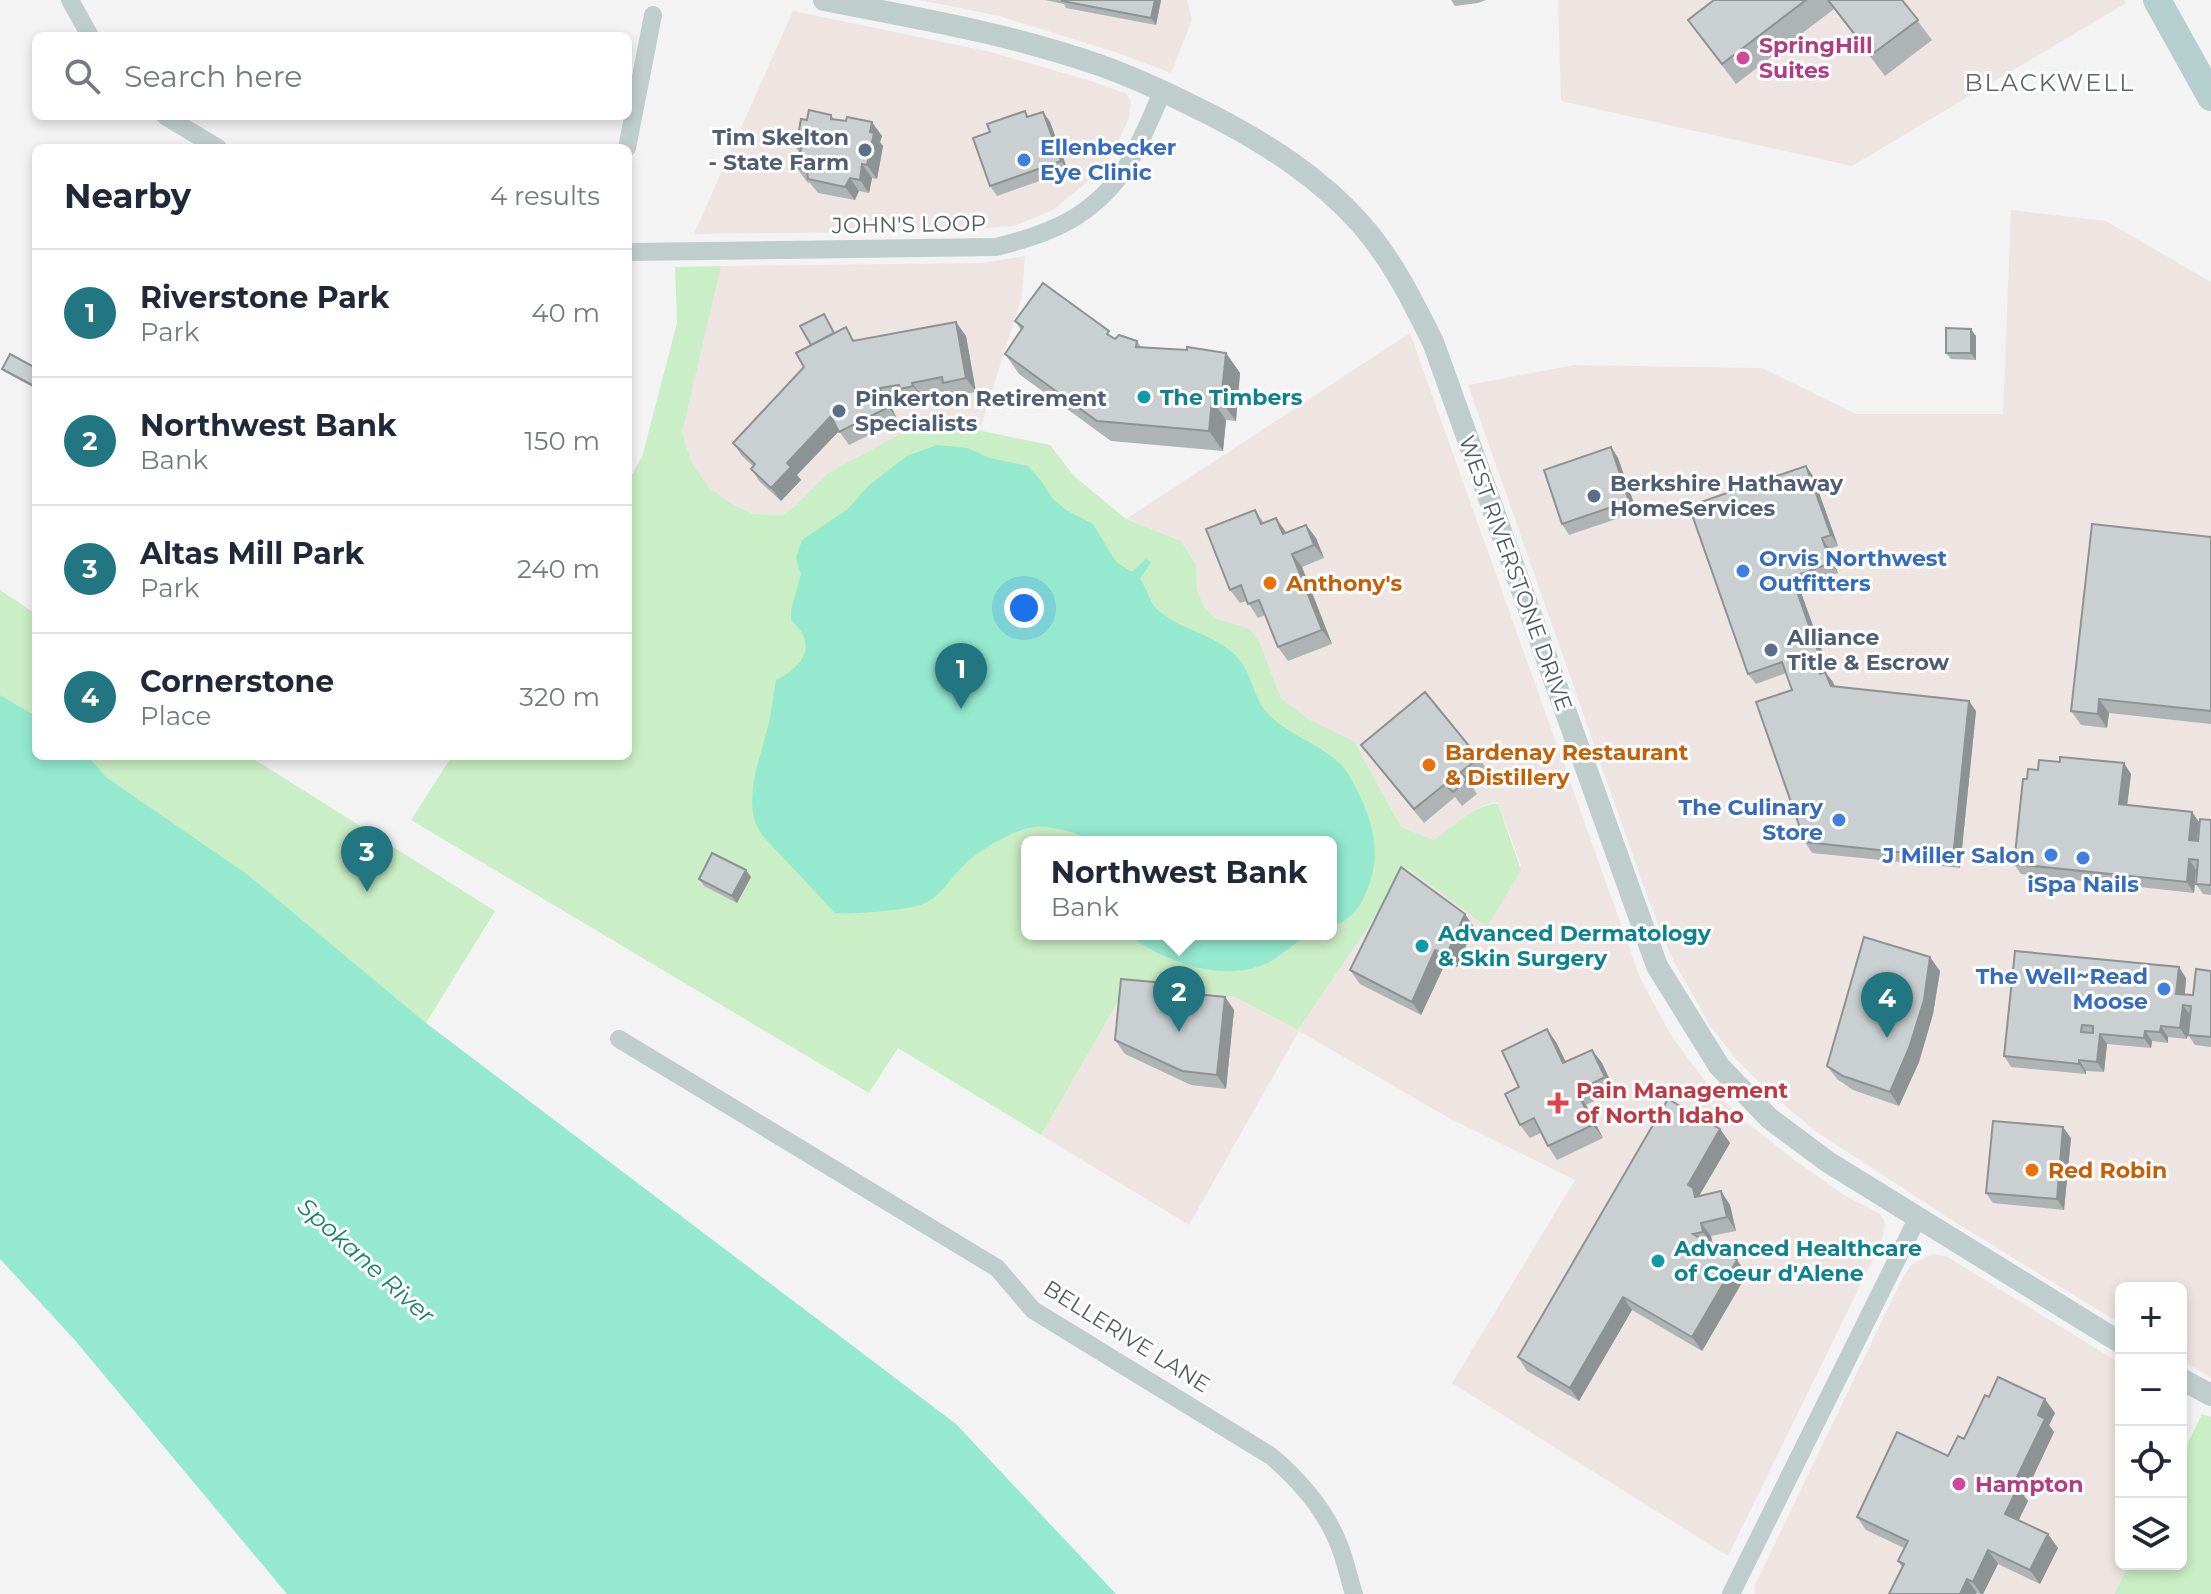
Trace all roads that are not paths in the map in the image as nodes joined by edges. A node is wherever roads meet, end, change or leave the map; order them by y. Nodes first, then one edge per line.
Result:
1 (70, 0) edge
2 (824, 0) edge
3 (2157, 0) edge
4 (653, 15) dead end
5 (88, 32) edge
6 (2208, 90) edge
7 (1163, 91) junction
8 (2211, 112) edge
9 (172, 120) edge
10 (211, 144) edge
11 (628, 144) edge
12 (632, 252) edge
13 (619, 1039) dead end
14 (1918, 1217) junction
15 (2115, 1339) edge
16 (2187, 1382) edge
17 (2211, 1395) edge
18 (1354, 1594) edge
19 (1731, 1594) edge

1 - 5 street
2 - 7 street, WEST RIVERSTONE DRIVE
3 - 6 main road
4 - 11 street
6 - 8 main road
7 - 12 street, JOHN'S LOOP
7 - 14 street, WEST RIVERSTONE DRIVE
9 - 10 street
13 - 18 street, BELLERIVE LANE
14 - 15 street, WEST RIVERSTONE DRIVE
14 - 19 street
16 - 17 street

